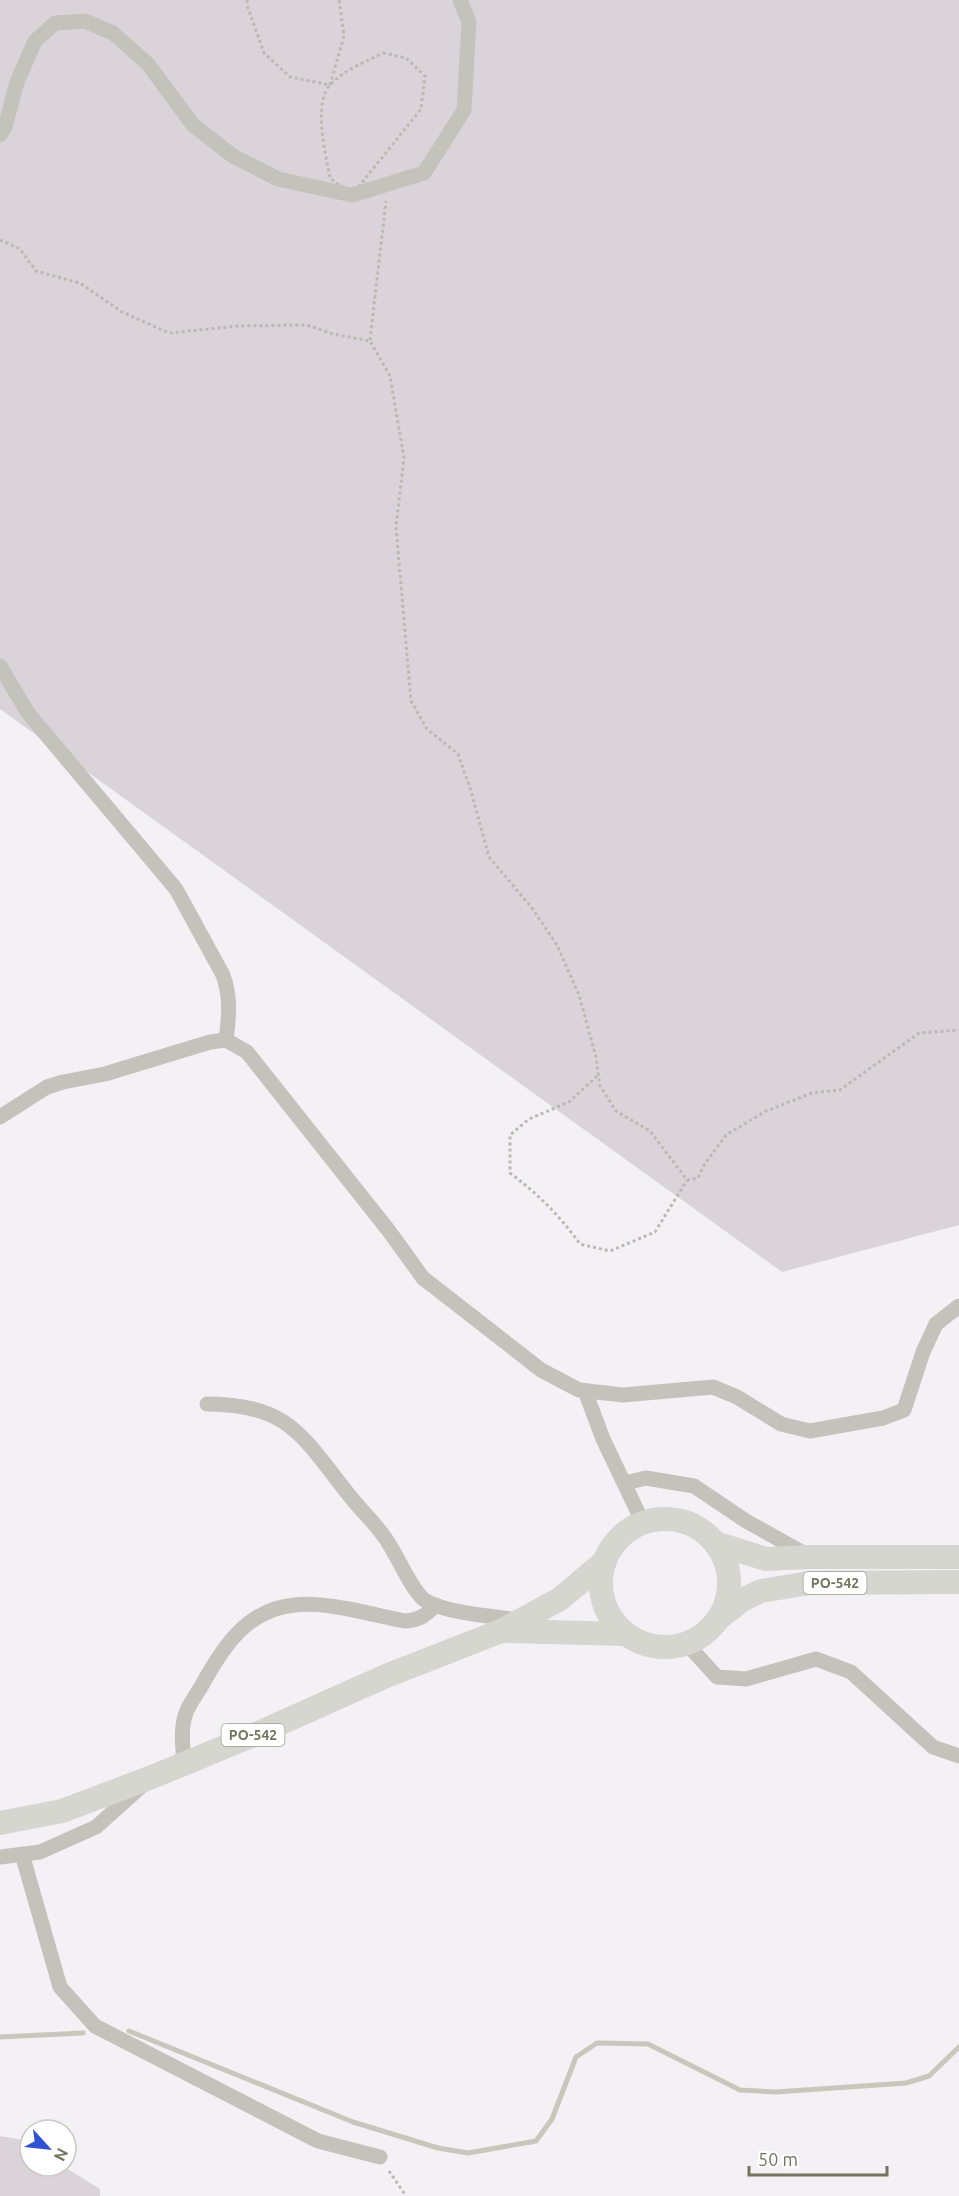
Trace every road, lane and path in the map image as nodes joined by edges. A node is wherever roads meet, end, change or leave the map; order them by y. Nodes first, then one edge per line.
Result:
1 (247, 0) edge
2 (339, 0) edge
3 (459, 0) edge
4 (330, 85) junction
5 (0, 135) edge
6 (388, 184) junction
7 (352, 195) junction
8 (0, 240) edge
9 (370, 341) junction
10 (0, 666) edge
11 (959, 1030) edge
12 (226, 1040) junction
13 (597, 1076) junction
14 (0, 1117) edge
15 (687, 1180) junction
16 (959, 1305) edge
17 (585, 1391) junction
18 (207, 1404) dead end
19 (625, 1483) junction
20 (643, 1523) junction
21 (715, 1543) junction
22 (810, 1557) junction
23 (959, 1557) edge
24 (605, 1561) junction
25 (959, 1582) edge
26 (436, 1605) junction
27 (719, 1618) junction
28 (511, 1626) junction
29 (625, 1634) junction
30 (687, 1644) junction
31 (959, 1756) edge
32 (184, 1764) junction
33 (152, 1777) junction
34 (0, 1823) edge
35 (21, 1854) junction
36 (0, 1857) edge
37 (380, 2157) joint
38 (406, 2196) edge

1 - 4 path
2 - 4 path
3 - 6 street
4 - 7 path
4 - 7 path
5 - 7 street
6 - 7 street
6 - 9 path
8 - 9 path
9 - 13 path
10 - 12 street
11 - 15 path
12 - 14 street
12 - 17 street
13 - 15 path
13 - 15 path
16 - 17 street
17 - 19 street
18 - 26 street
19 - 20 street
19 - 22 street
20 - 21 main road, PO-542
20 - 24 main road, PO-542
21 - 22 main road, PO-542
21 - 27 main road, PO-542
22 - 23 main road, PO-542
24 - 28 main road, PO-542
24 - 29 main road, PO-542
25 - 27 main road, PO-542
26 - 28 street
26 - 32 street
27 - 30 main road, PO-542
28 - 29 main road, PO-542
28 - 32 main road, PO-542
29 - 30 main road, PO-542
30 - 31 street
32 - 33 main road, PO-542
33 - 34 main road, PO-542
33 - 35 street
35 - 36 street
35 - 37 street
37 - 38 path

